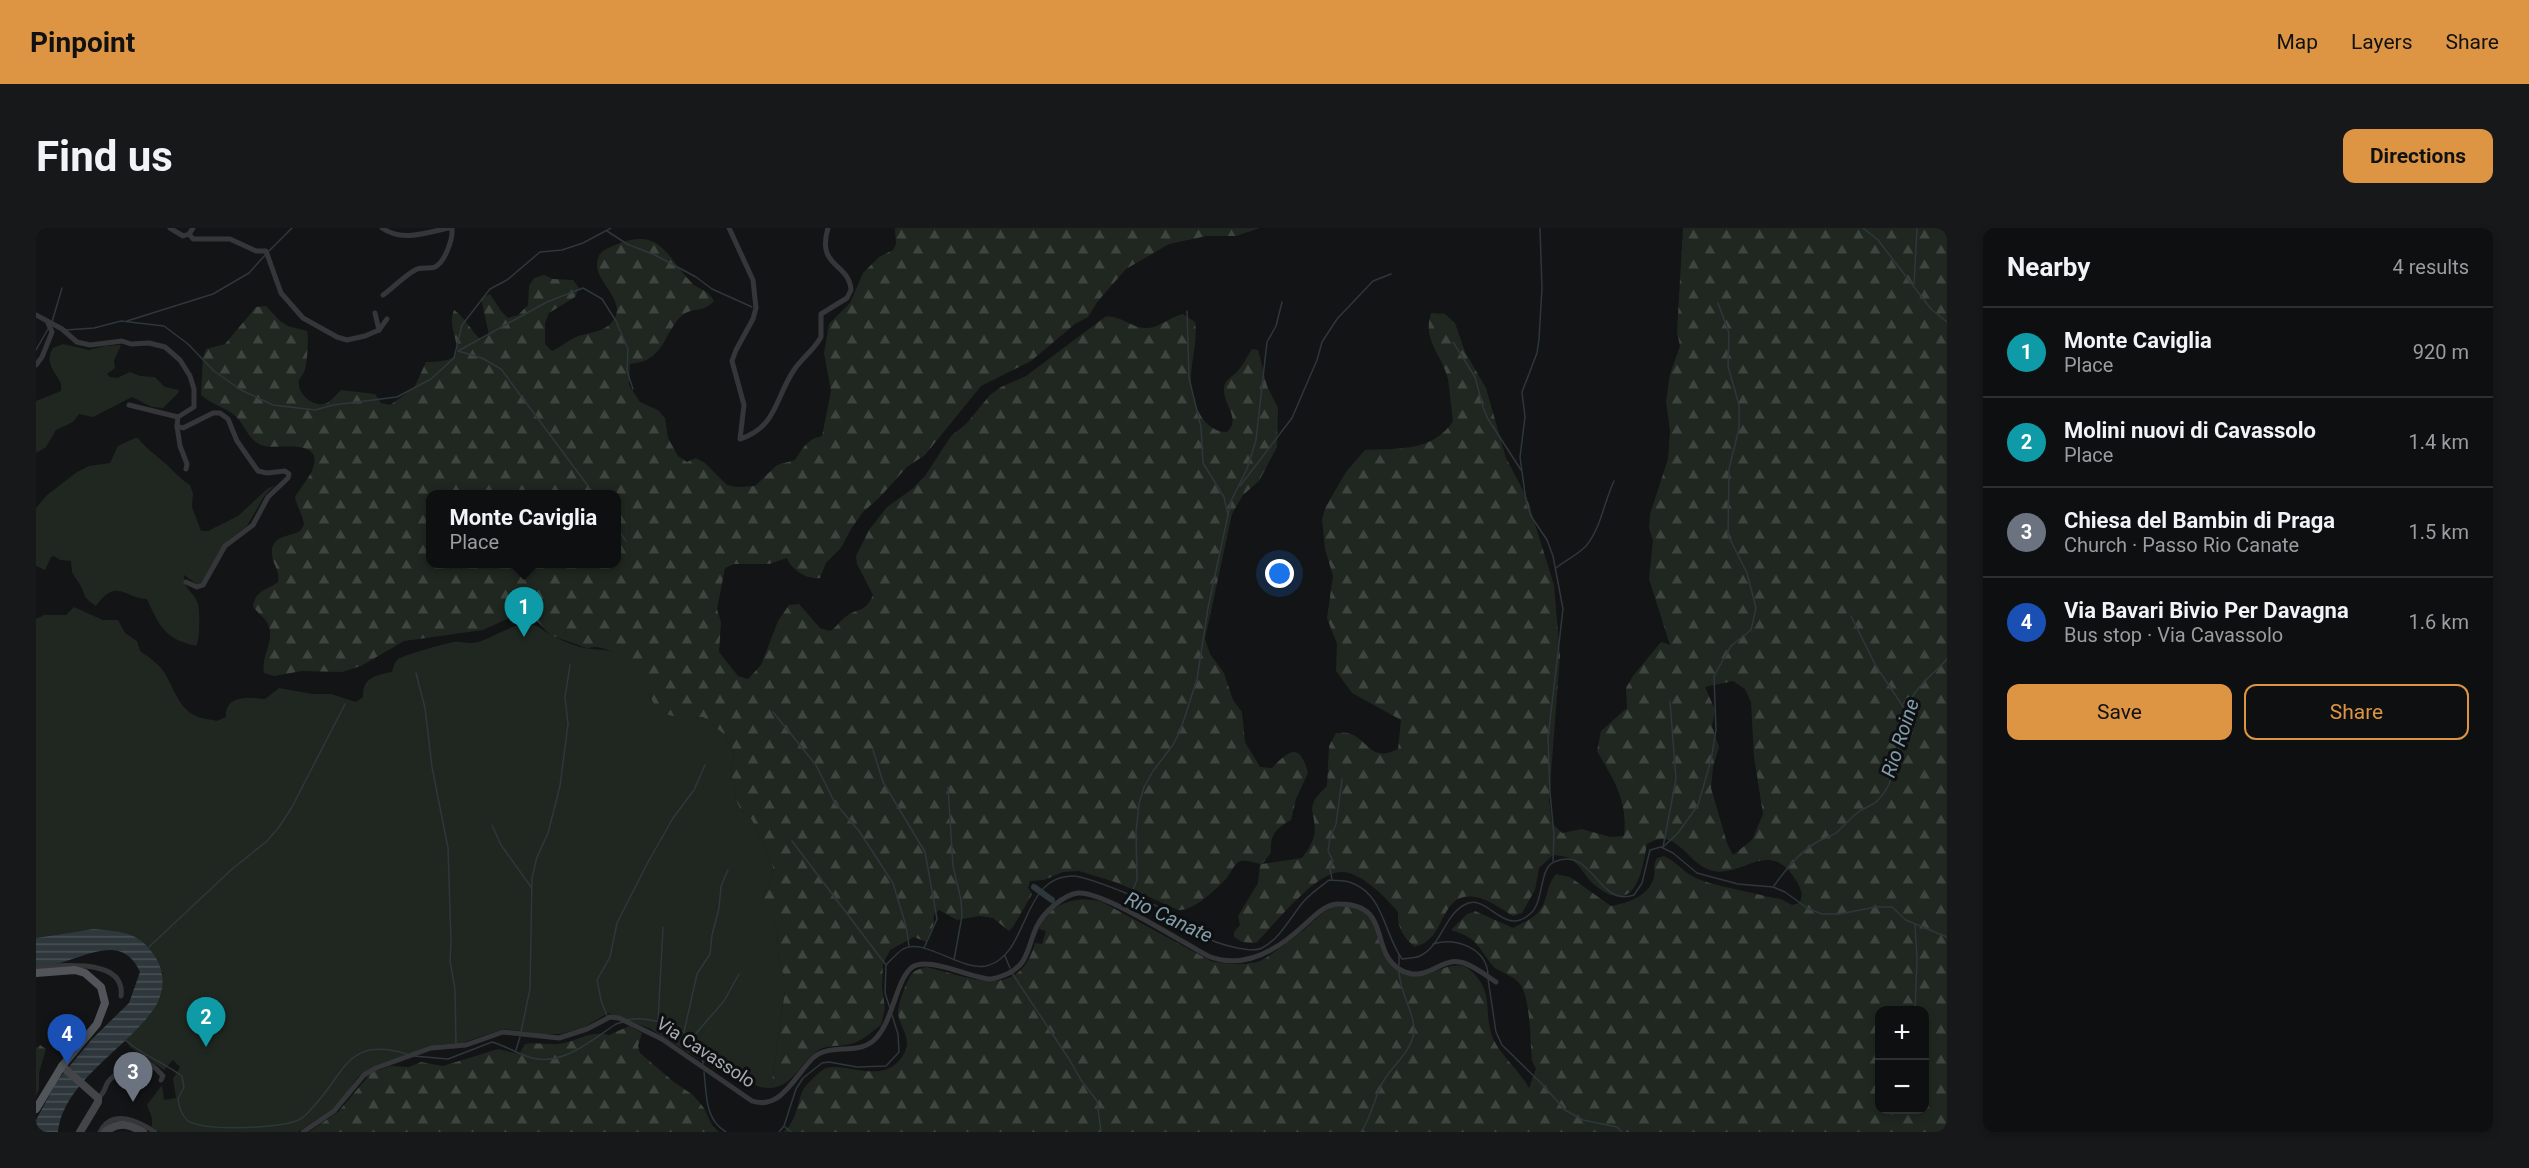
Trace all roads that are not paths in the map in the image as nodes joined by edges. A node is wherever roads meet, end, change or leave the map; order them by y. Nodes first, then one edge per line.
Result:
1 (170, 228) edge
2 (193, 228) edge
3 (382, 228) edge
4 (449, 228) edge
5 (729, 228) edge
6 (828, 228) edge
7 (189, 234) junction
8 (382, 295) dead end
9 (375, 313) dead end
10 (36, 315) edge
11 (387, 319) dead end
12 (48, 323) junction
13 (379, 330) junction
14 (36, 364) edge
15 (129, 405) dead end
16 (178, 417) junction
17 (177, 426) junction
18 (186, 469) dead end
19 (186, 582) dead end
20 (36, 968) edge
21 (36, 973) edge
22 (1496, 982) dead end
23 (121, 996) dead end
24 (63, 1067) junction
25 (161, 1080) dead end
26 (97, 1097) junction
27 (36, 1109) edge
28 (80, 1132) edge
29 (100, 1132) edge
30 (105, 1132) edge
31 (143, 1132) edge
32 (155, 1132) edge
33 (303, 1132) edge

1 - 7 street
2 - 7 street
3 - 4 street
4 - 8 street
5 - 6 street
7 - 13 street
9 - 13 street
10 - 12 street
11 - 13 street
12 - 14 street
12 - 16 street
15 - 16 street
16 - 17 street
17 - 18 street
17 - 19 street
20 - 23 street
21 - 24 main road
22 - 33 street, Via Cavassolo
24 - 26 main road
24 - 27 main road
25 - 26 street
26 - 28 main road
29 - 32 street
30 - 31 main road

